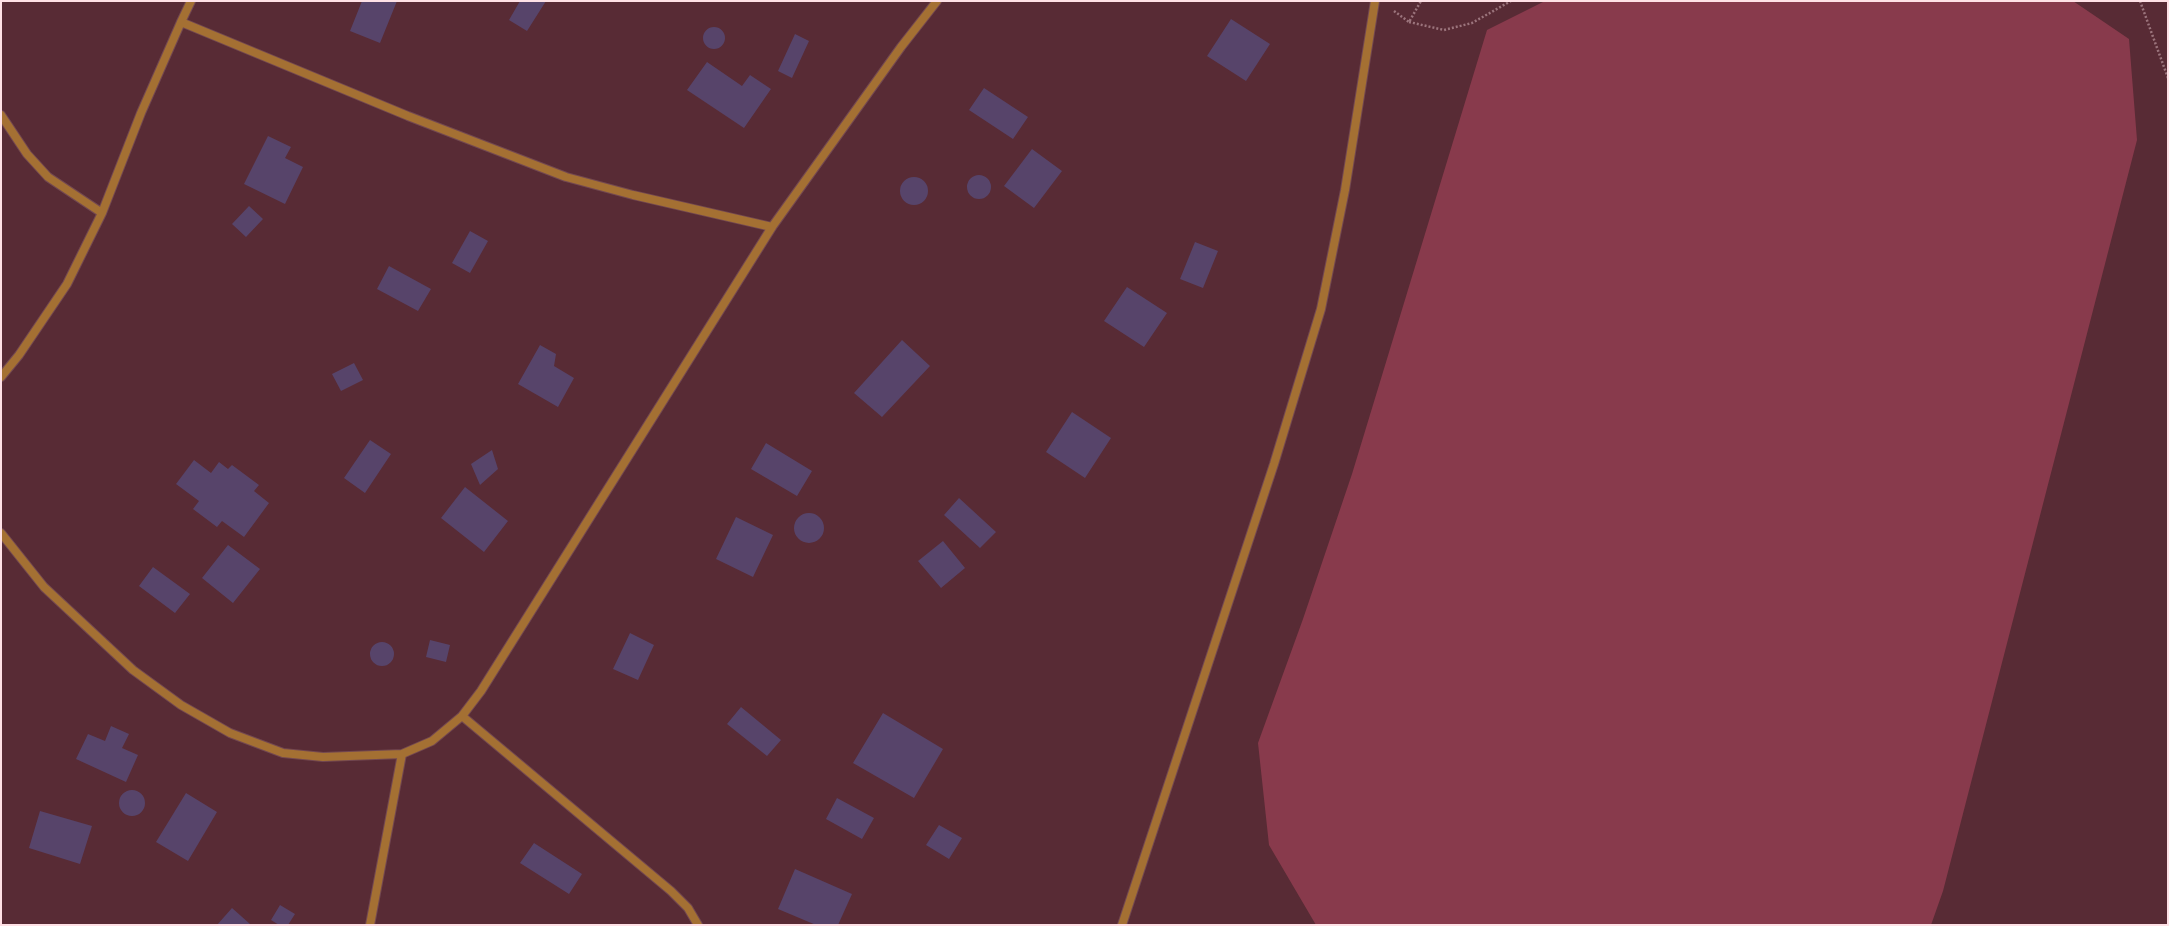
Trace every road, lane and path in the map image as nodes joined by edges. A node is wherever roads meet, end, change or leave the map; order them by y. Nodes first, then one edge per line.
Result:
1 (191, 1) edge
2 (937, 1) edge
3 (1375, 1) edge
4 (1420, 1) edge
5 (1511, 1) edge
6 (2140, 1) edge
7 (1391, 9) dead end
8 (181, 22) junction
9 (1409, 22) junction
10 (2168, 78) edge
11 (1, 115) edge
12 (102, 212) junction
13 (772, 227) junction
14 (1, 377) edge
15 (1, 533) edge
16 (462, 716) junction
17 (402, 754) junction
18 (370, 925) edge
19 (698, 925) edge
20 (1122, 925) edge

1 - 8 street
2 - 13 street
3 - 20 street
4 - 9 path
5 - 9 path
6 - 10 path
7 - 9 path
8 - 12 street
8 - 13 street
11 - 12 street
12 - 14 street
13 - 16 street
15 - 17 street
16 - 17 street
16 - 19 street
17 - 18 street

